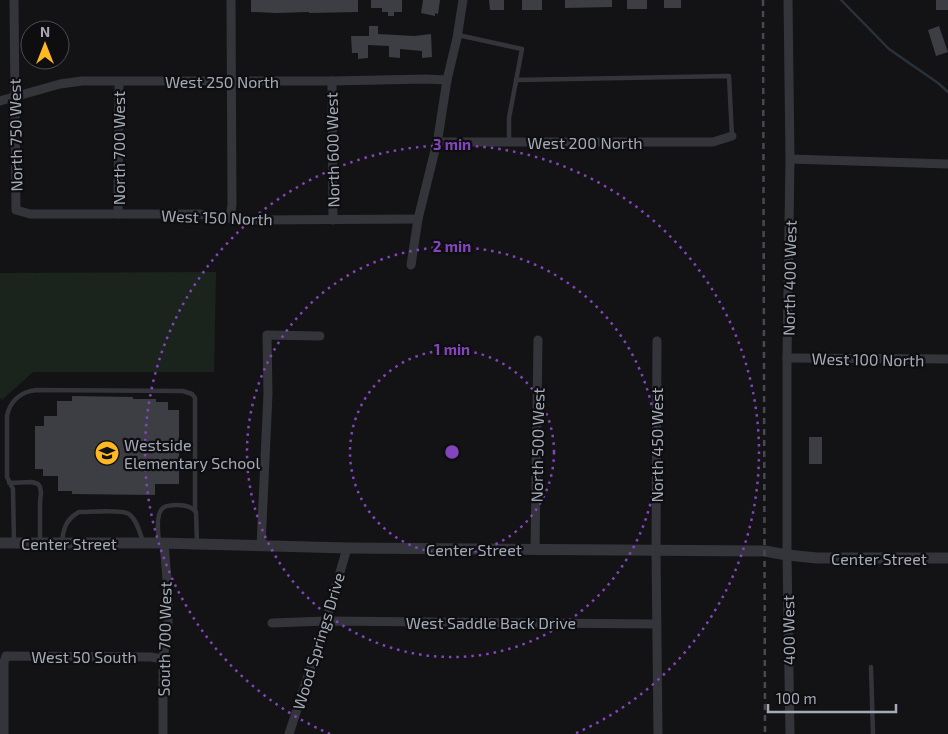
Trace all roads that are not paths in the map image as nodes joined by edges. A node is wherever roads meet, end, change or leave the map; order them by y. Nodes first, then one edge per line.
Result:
1 (14, 0) edge
2 (231, 0) edge
3 (463, 0) edge
4 (788, 0) edge
5 (458, 36) junction
6 (446, 80) junction
7 (516, 80) junction
8 (231, 81) junction
9 (332, 81) junction
10 (119, 82) junction
11 (15, 97) junction
12 (0, 101) edge
13 (732, 136) joint
14 (437, 142) junction
15 (509, 142) junction
16 (790, 159) junction
17 (948, 164) edge
18 (16, 210) joint
19 (118, 214) junction
20 (230, 218) junction
21 (418, 219) junction
22 (333, 220) junction
23 (411, 265) dead end
24 (320, 336) dead end
25 (538, 340) dead end
26 (657, 341) dead end
27 (787, 358) junction
28 (948, 359) edge
29 (9, 483) junction
30 (195, 511) junction
31 (0, 543) edge
32 (14, 543) junction
33 (40, 543) junction
34 (62, 543) junction
35 (161, 543) junction
36 (143, 544) junction
37 (197, 544) junction
38 (261, 546) junction
39 (347, 548) junction
40 (535, 550) junction
41 (656, 550) junction
42 (787, 555) junction
43 (948, 558) edge
44 (326, 621) junction
45 (272, 622) dead end
46 (656, 624) junction
47 (163, 659) junction
48 (871, 667) dead end
49 (2, 724) edge
50 (4, 734) edge
51 (163, 734) edge
52 (289, 734) edge
53 (658, 734) edge
54 (790, 734) edge
55 (873, 734) edge

1 - 11 street, North 750 West
2 - 8 street
3 - 5 street
4 - 16 street, North 400 West
5 - 6 street
5 - 7 lane
6 - 9 street, West 250 North
6 - 14 street
7 - 13 lane
7 - 15 lane
8 - 9 street, West 250 North
8 - 10 street, West 250 North
8 - 20 street
9 - 22 street, North 600 West
10 - 11 street, West 250 North
10 - 19 street, North 700 West
11 - 12 street, West 250 North
11 - 18 street, North 750 West
13 - 15 street, West 200 North
14 - 15 street, West 200 North
14 - 21 street
16 - 17 street
16 - 27 street, North 400 West
18 - 19 street, West 150 North
19 - 20 street, West 150 North
20 - 22 street, West 150 North
21 - 22 street, West 150 North
21 - 23 street
24 - 38 street
25 - 40 street, North 500 West
26 - 41 street, North 450 West
27 - 28 street, West 100 North
27 - 42 street, North 400 West
29 - 30 lane
29 - 32 lane
29 - 33 lane
30 - 35 lane
30 - 37 lane
31 - 32 street, Center Street
32 - 33 street, Center Street
33 - 34 street, Center Street
34 - 36 street, Center Street
34 - 36 lane
35 - 36 street, Center Street
35 - 37 street, Center Street
35 - 47 street, South 700 West
37 - 38 street, Center Street
38 - 39 street, Center Street
39 - 40 street, Center Street
39 - 44 street, Wood Springs Drive
40 - 41 street, Center Street
41 - 42 street, Center Street
41 - 46 street, North 450 West
42 - 43 street, Center Street
42 - 54 street, 400 West
44 - 45 street, West Saddle Back Drive
44 - 46 street, West Saddle Back Drive
44 - 52 street, Wood Springs Drive
46 - 53 street, North 450 West
47 - 49 street, West 50 South
47 - 51 street, South 700 West
48 - 55 lane
49 - 50 street

